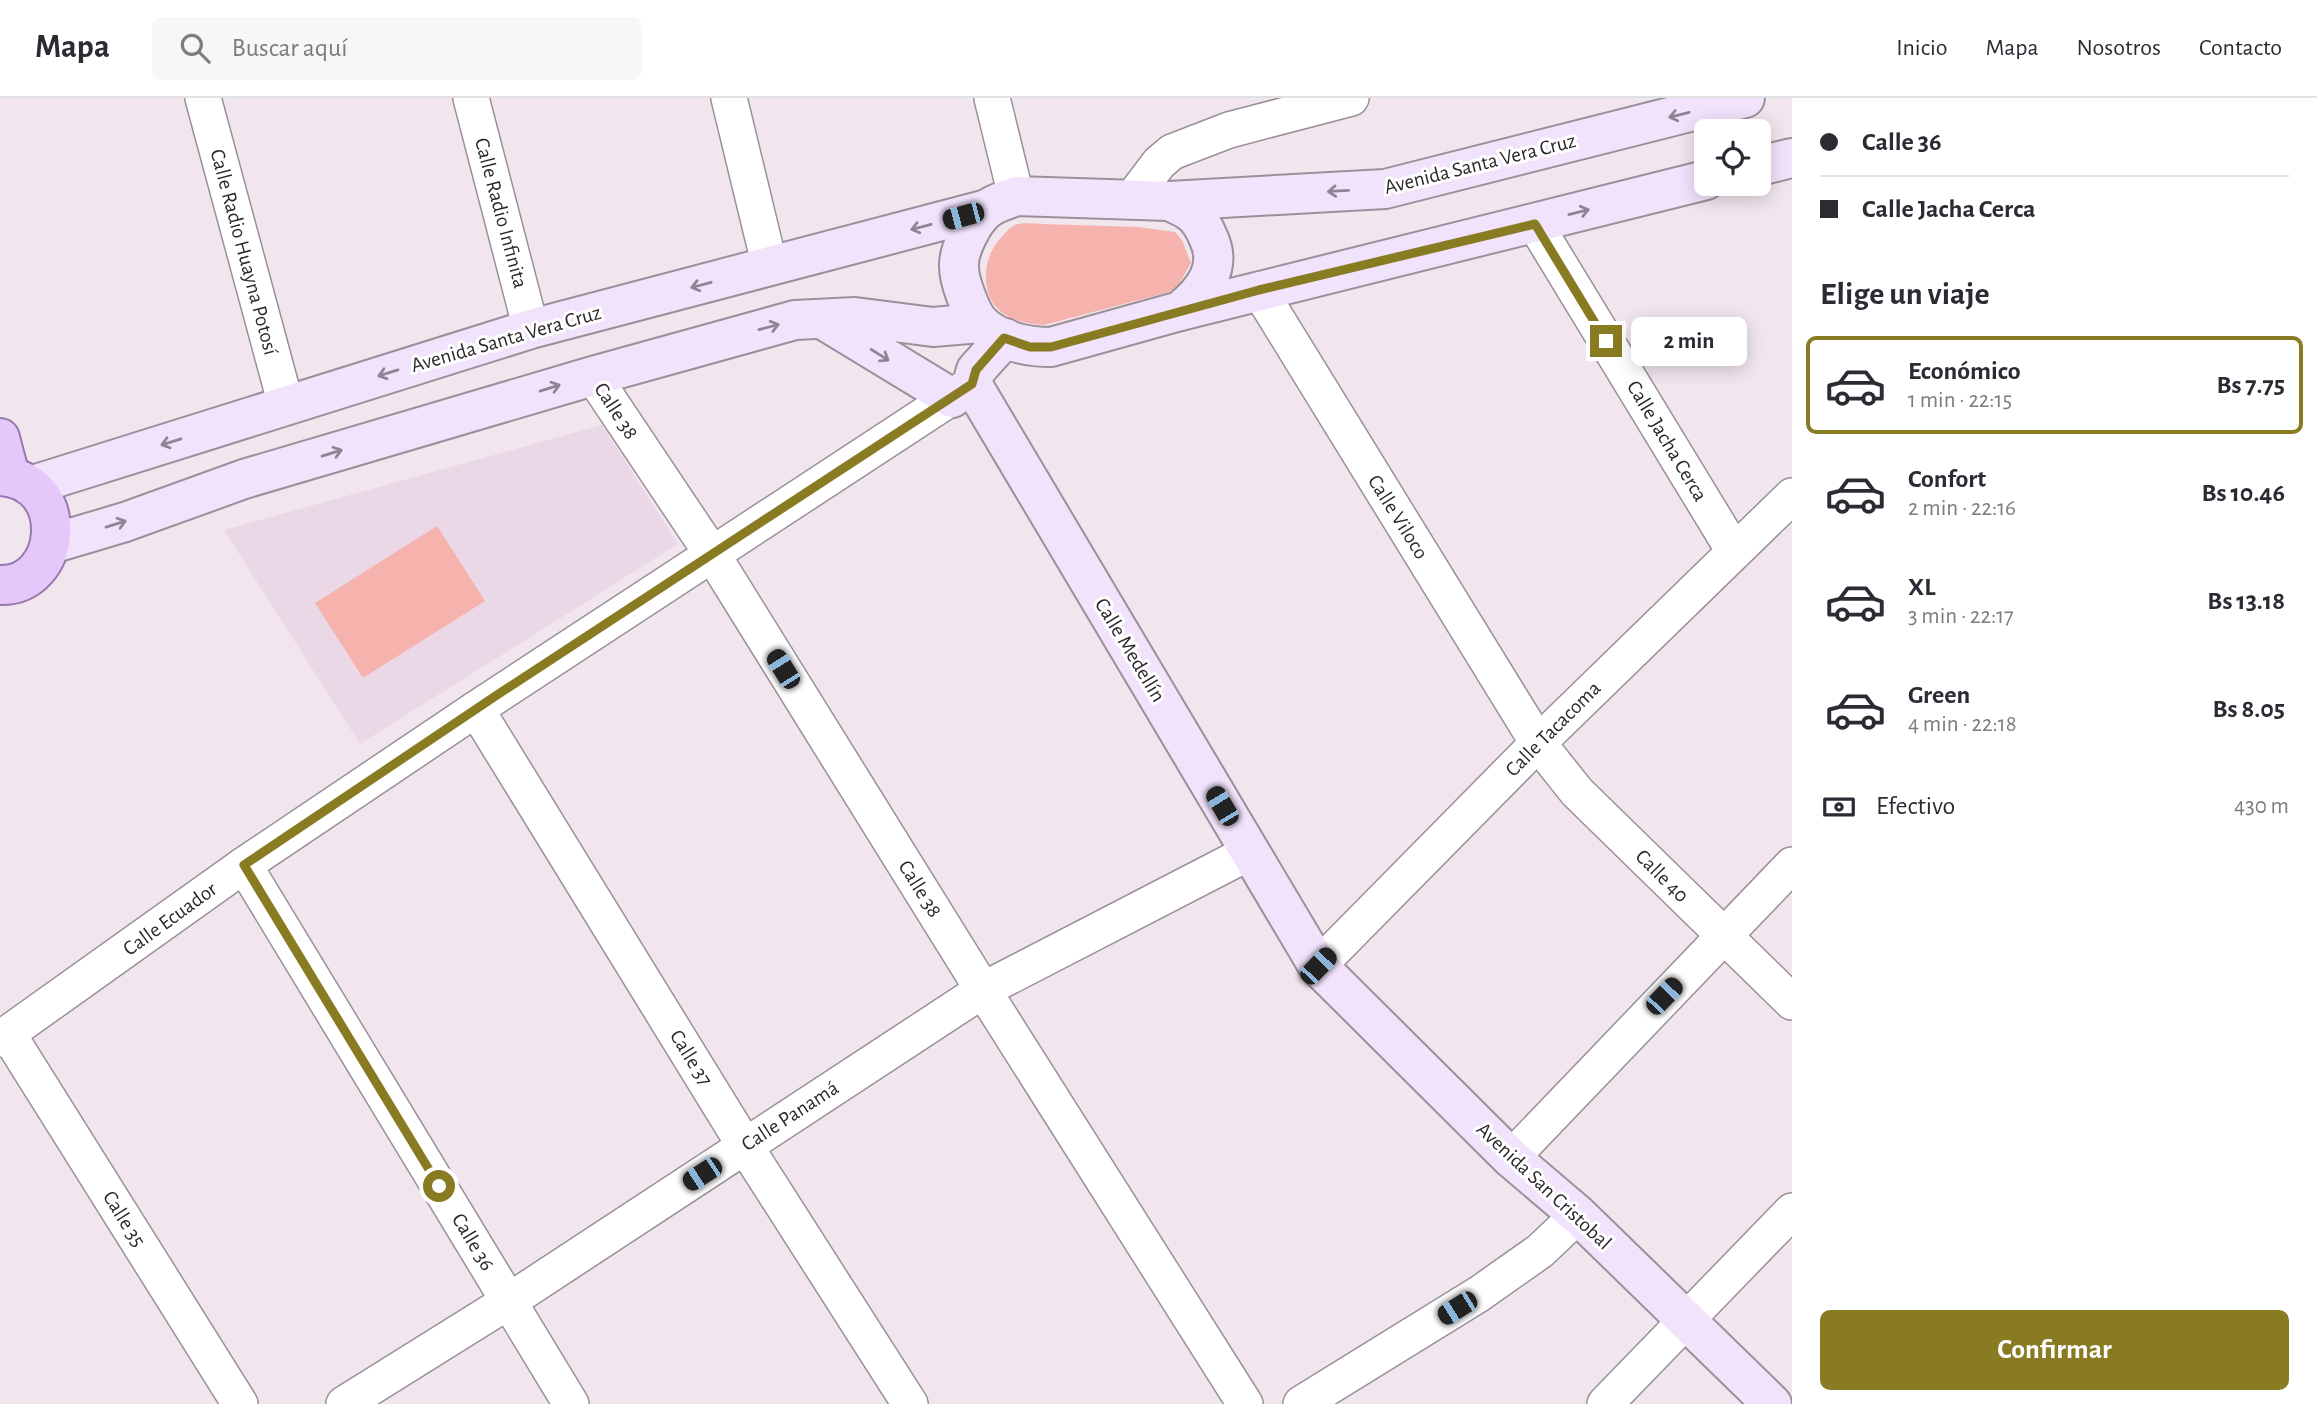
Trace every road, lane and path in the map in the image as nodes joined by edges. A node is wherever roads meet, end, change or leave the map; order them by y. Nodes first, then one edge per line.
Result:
1 (203, 98) edge
2 (471, 98) edge
3 (729, 98) edge
4 (992, 98) edge
5 (1351, 98) edge
6 (1745, 98) edge
7 (1291, 105) edge
8 (1792, 158) edge
9 (1771, 163) edge
10 (1694, 183) edge
11 (1131, 200) junction
12 (1169, 201) junction
13 (1001, 203) junction
14 (1535, 224) junction
15 (770, 267) junction
16 (1259, 290) junction
17 (1180, 311) junction
18 (822, 319) junction
19 (531, 329) junction
20 (993, 330) junction
21 (593, 376) junction
22 (962, 391) junction
23 (286, 405) junction
24 (0, 438) edge
25 (13, 479) edge
26 (1792, 496) edge
27 (51, 544) junction
28 (1734, 551) junction
29 (712, 554) junction
30 (0, 585) edge
31 (476, 709) junction
32 (1538, 743) junction
33 (1250, 852) junction
34 (244, 865) junction
35 (1792, 865) edge
36 (1722, 936) junction
37 (1318, 966) junction
38 (983, 990) junction
39 (1792, 1002) edge
40 (4, 1037) edge
41 (745, 1146) junction
42 (1511, 1157) junction
43 (1792, 1211) edge
44 (1578, 1215) junction
45 (509, 1301) junction
46 (1685, 1319) junction
47 (240, 1404) edge
48 (344, 1404) edge
49 (571, 1404) edge
50 (911, 1404) edge
51 (1245, 1404) edge
52 (1301, 1404) edge
53 (1605, 1404) edge
54 (1772, 1404) edge

1 - 23 street, Calle Radio Huayna Potosí
2 - 19 street, Calle Radio Infinita
3 - 15 street
4 - 13 street
5 - 7 street
6 -> 12 street, Avenida Santa Vera Cruz
7 - 11 street
8 - 9 street
14 -> 10 street
11 - 12 street, Avenida Santa Vera Cruz
11 - 13 street, Avenida Santa Vera Cruz
12 - 17 street
13 -> 15 street, Avenida Santa Vera Cruz
13 - 20 street
14 - 16 street
14 - 28 street, Calle Jacha Cerca
15 -> 19 street, Avenida Santa Vera Cruz
16 - 17 street
16 - 32 street, Calle Viloco
17 - 20 street
18 - 20 street
21 -> 18 street
18 -> 22 street
19 -> 23 street, Avenida Santa Vera Cruz
20 - 22 street
27 -> 21 street
21 - 29 street, Calle 38
22 - 29 street, Calle Ecuador
22 - 33 street, Calle Medellín
23 -> 25 street, Avenida Santa Vera Cruz
24 - 25 main road
25 - 27 main road
26 - 28 street, Calle Tacacoma
27 - 30 main road
28 - 32 street, Calle Tacacoma
29 - 31 street, Calle Ecuador
29 - 38 street, Calle 38
31 - 34 street, Calle Ecuador
31 - 41 street, Calle 37
32 - 36 street, Calle 40
32 - 37 street, Calle Tacacoma
33 - 37 street, Calle Medellín
33 - 38 street, Calle Panamá
34 - 40 street, Calle Ecuador
34 - 45 street, Calle 36
35 - 36 street
36 - 39 street, Calle 40
36 - 42 street
37 - 42 street, Avenida San Cristobal
38 - 41 street, Calle Panamá
38 - 51 street, Calle 38
40 - 47 street, Calle 35
41 - 45 street, Calle Panamá
41 - 50 street, Calle 37
42 - 44 street, Avenida San Cristobal
43 - 46 street
44 - 46 street, Avenida San Cristobal
44 - 52 street
45 - 48 street, Calle Panamá
45 - 49 street, Calle 36
46 - 53 street
46 - 54 street, Avenida San Cristobal

